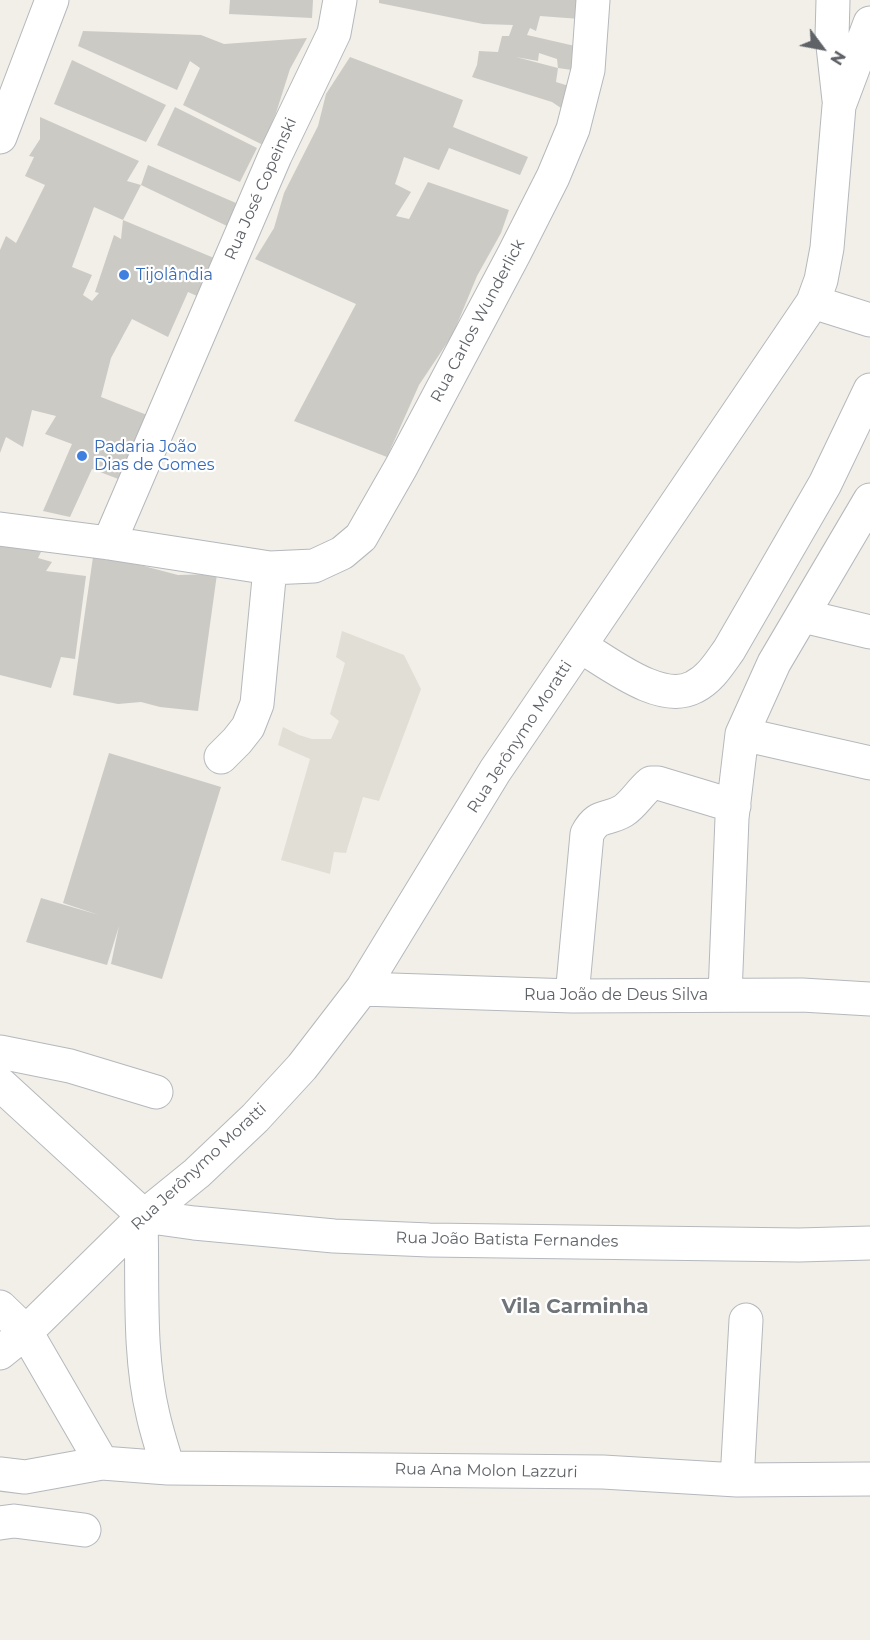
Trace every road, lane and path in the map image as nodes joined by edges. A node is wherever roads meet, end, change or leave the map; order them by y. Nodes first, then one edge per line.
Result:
1 (52, 0) edge
2 (340, 0) edge
3 (593, 0) edge
4 (833, 0) edge
5 (870, 23) edge
6 (839, 106) junction
7 (0, 137) edge
8 (813, 303) junction
9 (870, 320) edge
10 (870, 390) edge
11 (870, 500) edge
12 (0, 529) edge
13 (109, 543) junction
14 (270, 568) junction
15 (803, 616) junction
16 (870, 632) edge
17 (580, 646) junction
18 (742, 734) junction
19 (221, 757) dead end
20 (870, 763) edge
21 (734, 806) junction
22 (362, 989) junction
23 (725, 995) junction
24 (572, 996) junction
25 (870, 999) edge
26 (0, 1052) edge
27 (0, 1084) edge
28 (156, 1092) dead end
29 (143, 1218) junction
30 (870, 1243) edge
31 (0, 1307) edge
32 (746, 1320) dead end
33 (26, 1332) junction
34 (0, 1353) edge
35 (102, 1463) junction
36 (168, 1468) junction
37 (0, 1474) edge
38 (870, 1479) edge
39 (737, 1480) junction
40 (0, 1523) edge
41 (84, 1530) dead end

1 - 7 street
2 - 13 street, Rua José Copeinski
3 - 14 street, Rua Carlos Wunderlick
4 - 6 street
5 - 6 street, Rua Jerônymo Moratti
6 - 8 street, Rua Jerônymo Moratti
8 - 9 street
8 - 17 street, Rua Jerônymo Moratti
10 - 17 street
11 - 15 street
12 - 13 street, Rua Carlos Wunderlick
13 - 14 street, Rua Carlos Wunderlick
14 - 19 street
15 - 16 street
15 - 18 street
17 - 22 street, Rua Jerônymo Moratti
18 - 20 street
18 - 21 street
21 - 23 street
21 - 24 street
22 - 24 street, Rua João de Deus Silva
22 - 29 street, Rua Jerônymo Moratti
23 - 24 street, Rua João de Deus Silva
23 - 25 street, Rua João de Deus Silva
26 - 28 street
27 - 29 street
29 - 30 street, Rua João Batista Fernandes
29 - 33 street, Rua Jerônymo Moratti
29 - 36 street
31 - 33 street
32 - 39 street
33 - 34 street, Rua Jerônymo Moratti
33 - 35 street
35 - 36 street, Rua Ana Molon Lazzuri
35 - 37 street, Rua Ana Molon Lazzuri
36 - 39 street, Rua Ana Molon Lazzuri
38 - 39 street, Rua Ana Molon Lazzuri
40 - 41 street

